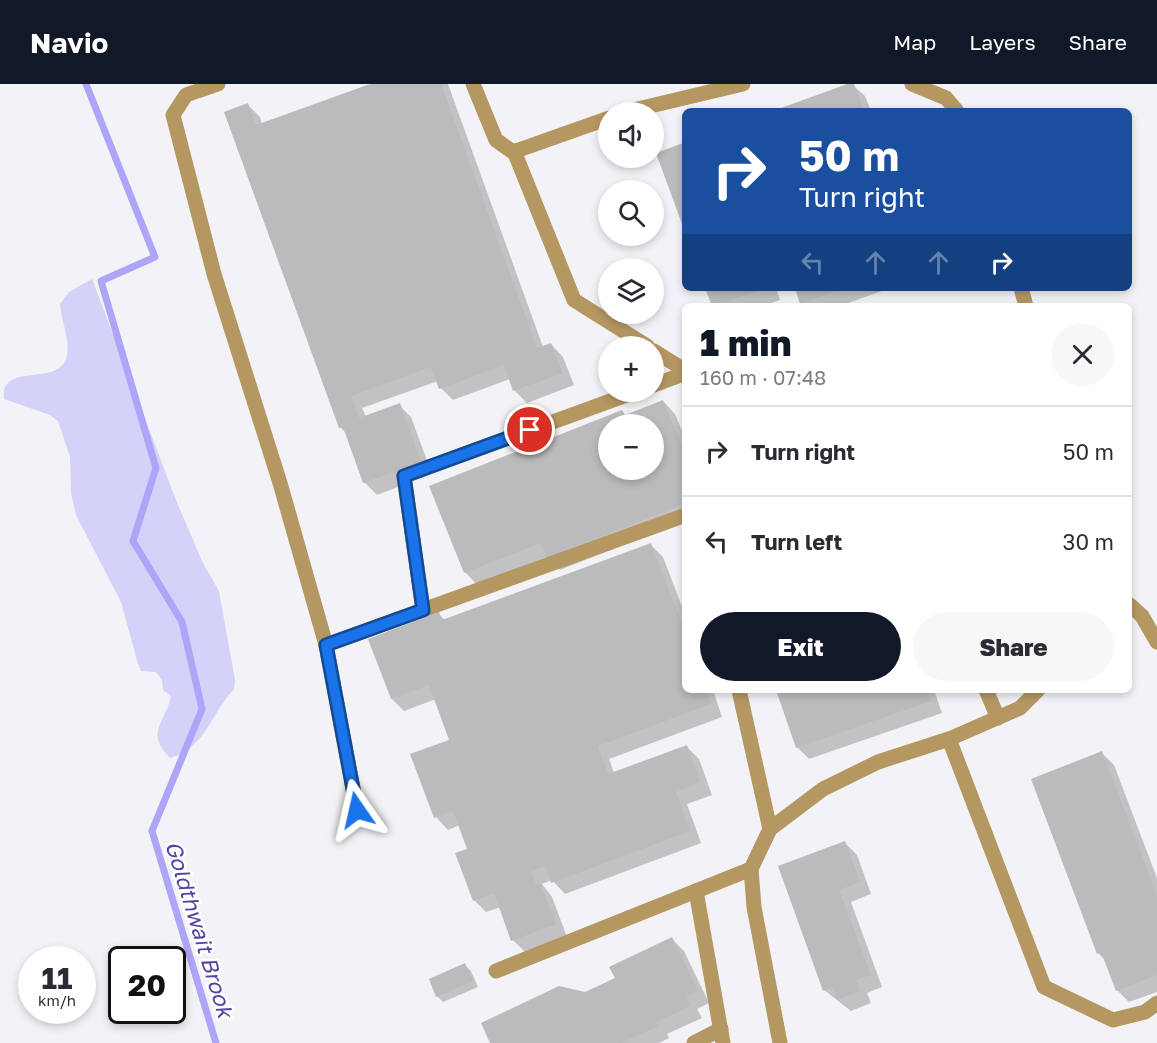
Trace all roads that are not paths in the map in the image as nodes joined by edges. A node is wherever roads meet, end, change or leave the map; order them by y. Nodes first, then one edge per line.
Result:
1 (218, 84) edge
2 (473, 84) edge
3 (743, 84) edge
4 (912, 84) edge
5 (664, 103) edge
6 (954, 108) edge
7 (598, 122) edge
8 (514, 151) junction
9 (631, 336) edge
10 (664, 358) edge
11 (682, 369) edge
12 (682, 374) edge
13 (664, 381) edge
14 (608, 402) edge
15 (682, 517) edge
16 (1132, 606) edge
17 (423, 610) junction
18 (1157, 642) edge
19 (326, 645) junction
20 (740, 693) edge
21 (987, 693) edge
22 (1035, 693) edge
23 (998, 718) junction
24 (949, 739) junction
25 (357, 810) dead end
26 (770, 829) junction
27 (751, 869) junction
28 (696, 891) junction
29 (496, 971) dead end
30 (1157, 1003) edge
31 (722, 1036) edge
32 (694, 1043) edge
33 (780, 1043) edge

1 - 19 lane
2 - 8 lane
3 - 5 lane
4 - 6 lane
7 - 8 lane
8 - 9 lane
10 - 11 lane
12 - 13 lane
14 - 17 lane
15 - 17 lane
16 - 18 lane
17 - 19 lane
19 - 25 lane
20 - 26 lane
21 - 23 lane
22 - 23 lane
23 - 24 lane
24 - 26 lane
24 - 30 lane
26 - 27 lane
27 - 28 lane
27 - 33 lane
28 - 29 lane
28 - 31 lane
31 - 32 lane

